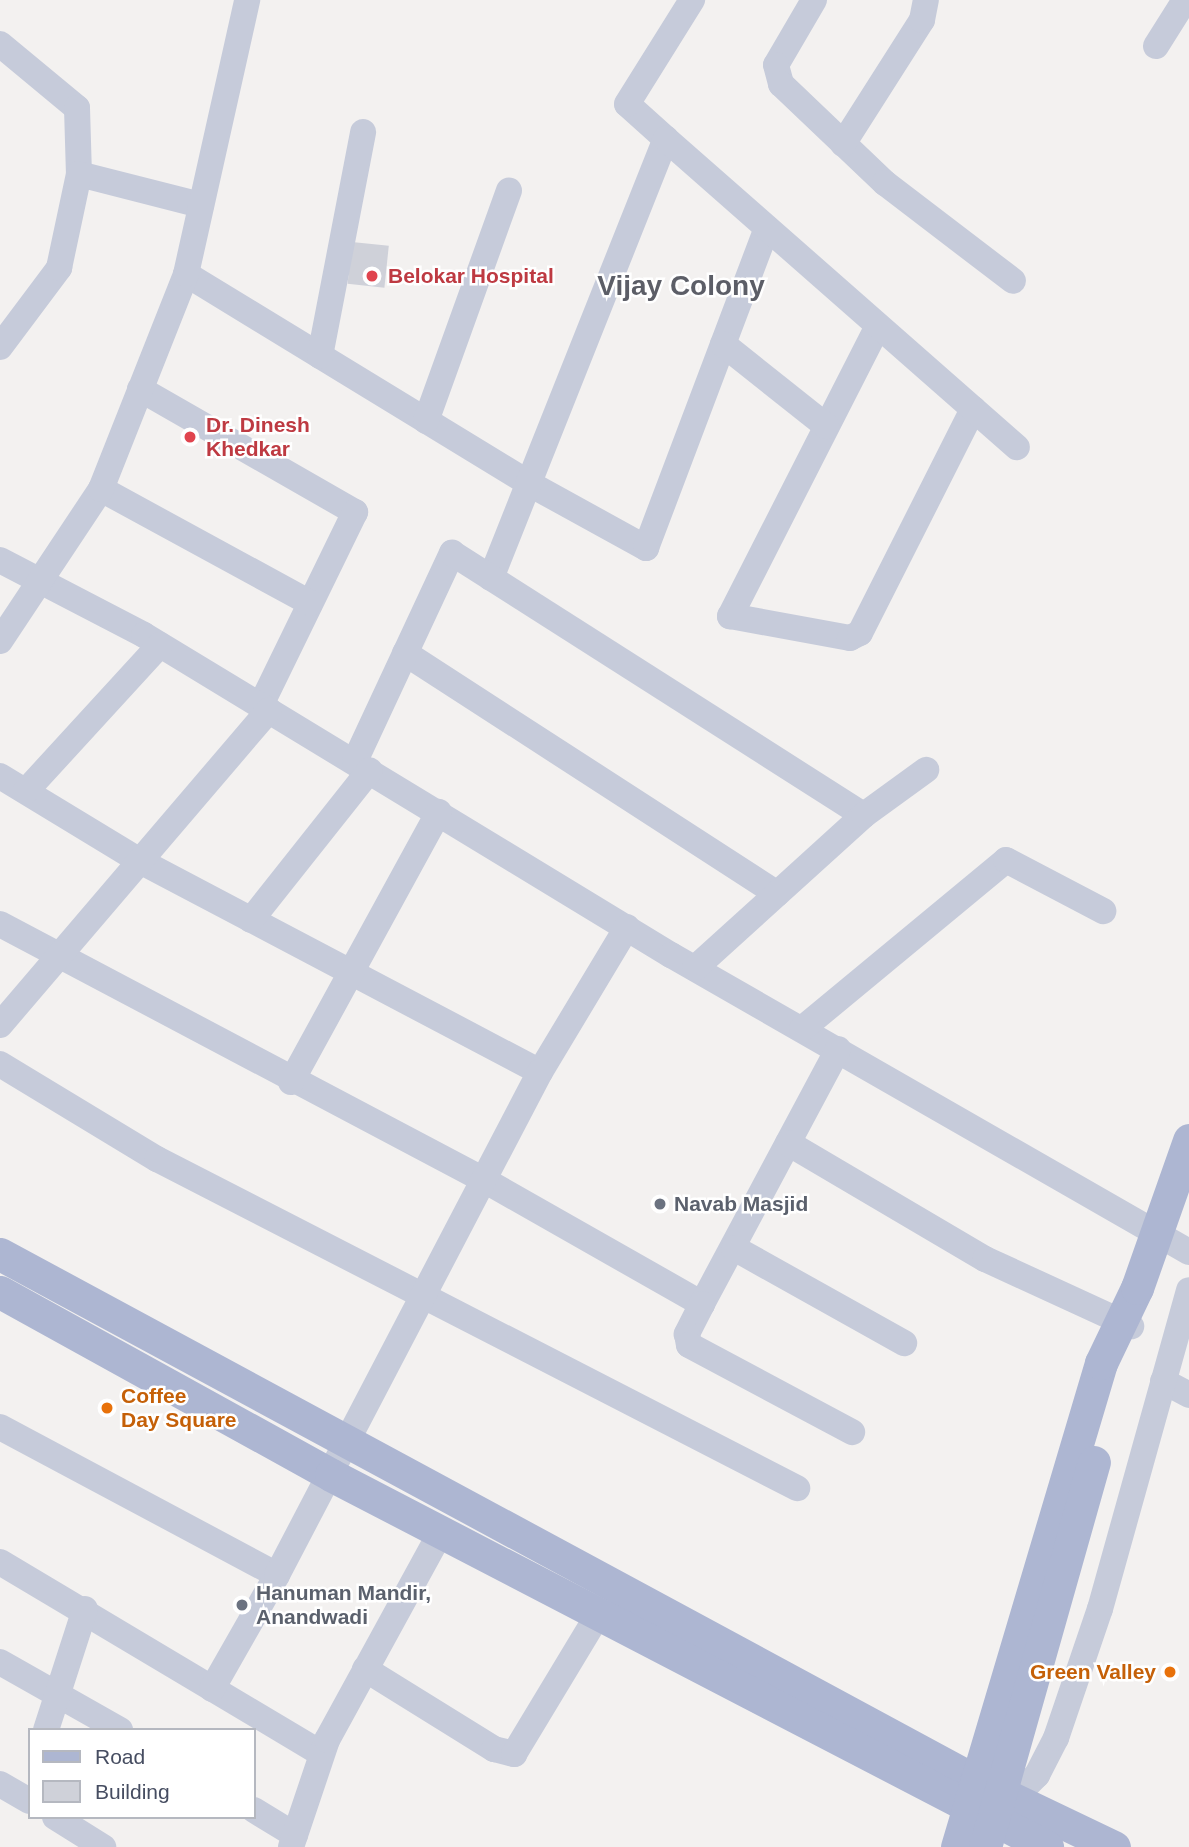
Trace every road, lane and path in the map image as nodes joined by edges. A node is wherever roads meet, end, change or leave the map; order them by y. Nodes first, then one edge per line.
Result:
1 (247, 0) edge
2 (692, 0) edge
3 (814, 0) edge
4 (926, 0) edge
5 (1185, 0) edge
6 (1156, 46) dead end
7 (3, 54) edge
8 (363, 132) dead end
9 (666, 139) junction
10 (843, 144) junction
11 (79, 174) junction
12 (509, 190) dead end
13 (201, 205) junction
14 (767, 228) junction
15 (186, 274) junction
16 (1013, 281) dead end
17 (878, 326) junction
18 (723, 344) junction
19 (0, 347) edge
20 (320, 356) junction
21 (140, 389) junction
22 (973, 409) junction
23 (426, 421) junction
24 (826, 426) junction
25 (1017, 447) dead end
26 (528, 483) junction
27 (101, 489) junction
28 (499, 558) junction
29 (0, 560) edge
30 (40, 580) junction
31 (310, 603) junction
32 (0, 641) edge
33 (160, 645) junction
34 (405, 653) junction
35 (265, 707) junction
36 (362, 765) junction
37 (926, 770) dead end
38 (0, 776) edge
39 (26, 792) junction
40 (439, 812) junction
41 (864, 815) junction
42 (140, 862) junction
43 (777, 894) junction
44 (1103, 911) dead end
45 (251, 920) junction
46 (0, 924) edge
47 (627, 928) junction
48 (58, 957) junction
49 (695, 968) junction
50 (351, 975) junction
51 (0, 1025) edge
52 (802, 1029) junction
53 (838, 1049) junction
54 (0, 1064) edge
55 (540, 1072) junction
56 (291, 1082) junction
57 (1189, 1140) edge
58 (788, 1143) junction
59 (484, 1180) junction
60 (1157, 1238) junction
61 (734, 1248) junction
62 (1189, 1252) edge
63 (0, 1254) edge
64 (1189, 1290) edge
65 (0, 1292) edge
66 (423, 1297) junction
67 (702, 1304) junction
68 (1126, 1322) junction
69 (904, 1343) dead end
70 (1163, 1381) junction
71 (1189, 1395) edge
72 (0, 1427) edge
73 (852, 1432) dead end
74 (346, 1444) junction
75 (331, 1475) junction
76 (797, 1488) dead end
77 (441, 1532) junction
78 (0, 1562) edge
79 (277, 1575) junction
80 (85, 1609) junction
81 (599, 1613) junction
82 (1048, 1628) junction
83 (1089, 1641) junction
84 (0, 1662) edge
85 (365, 1669) junction
86 (212, 1689) junction
87 (58, 1693) junction
88 (47, 1728) edge
89 (117, 1728) edge
90 (320, 1753) junction
91 (0, 1784) edge
92 (28, 1793) edge
93 (990, 1806) edge
94 (256, 1812) edge
95 (58, 1819) edge
96 (293, 1841) edge
97 (103, 1847) edge
98 (957, 1847) edge
99 (1047, 1847) edge
100 (1114, 1847) edge

1 - 13 street
2 - 9 street
3 - 10 street
4 - 10 street
5 - 6 street
7 - 11 street
8 - 20 street
9 - 14 street
9 - 26 street
10 - 16 street
11 - 13 street
11 - 19 street
12 - 23 street
13 - 15 street
14 - 17 street
14 - 18 street
15 - 20 street
15 - 21 street
17 - 22 street
17 - 24 street
18 - 24 street
18 - 26 street
20 - 23 street
21 - 27 street
21 - 31 street
22 - 24 street
22 - 25 street
23 - 26 street
26 - 28 street
27 - 30 street
27 - 31 street
28 - 34 street
28 - 41 street
29 - 30 street
30 - 32 street
30 - 33 street
31 - 35 street
33 - 35 street
33 - 39 street
34 - 36 street
34 - 43 street
35 - 36 street
35 - 42 street
36 - 40 street
36 - 45 street
37 - 41 street
38 - 39 street
39 - 42 street
40 - 47 street
40 - 50 street
41 - 43 street
42 - 45 street
42 - 48 street
43 - 49 street
44 - 52 street
45 - 50 street
46 - 48 street
47 - 49 street
47 - 55 street
48 - 51 street
48 - 56 street
49 - 52 street
50 - 55 street
50 - 56 street
52 - 53 street
53 - 58 street
53 - 60 street
54 - 66 street
55 - 59 street
56 - 59 street
57 - 60 main road
58 - 61 street
58 - 68 street
59 - 66 street
59 - 67 street
60 - 62 street
60 - 68 main road
61 - 67 street
61 - 69 street
63 - 74 main road
64 - 70 street
65 - 75 main road
66 - 74 street
66 - 76 street
67 - 73 street
68 - 82 main road
68 - 93 main road
70 - 71 street
70 - 83 street
72 - 79 street
74 - 75 street
74 - 93 main road
75 - 77 main road
75 - 79 street
77 - 81 main road
77 - 85 street
78 - 80 street
79 - 86 street
80 - 86 street
80 - 87 street
81 - 85 street
81 - 93 main road
82 - 83 street
82 - 93 main road
83 - 93 street
84 - 87 street
85 - 90 street
86 - 90 street
87 - 88 street
87 - 89 street
90 - 96 street
91 - 92 street
93 - 98 main road
93 - 99 main road
93 - 100 main road
94 - 96 street
95 - 97 street

